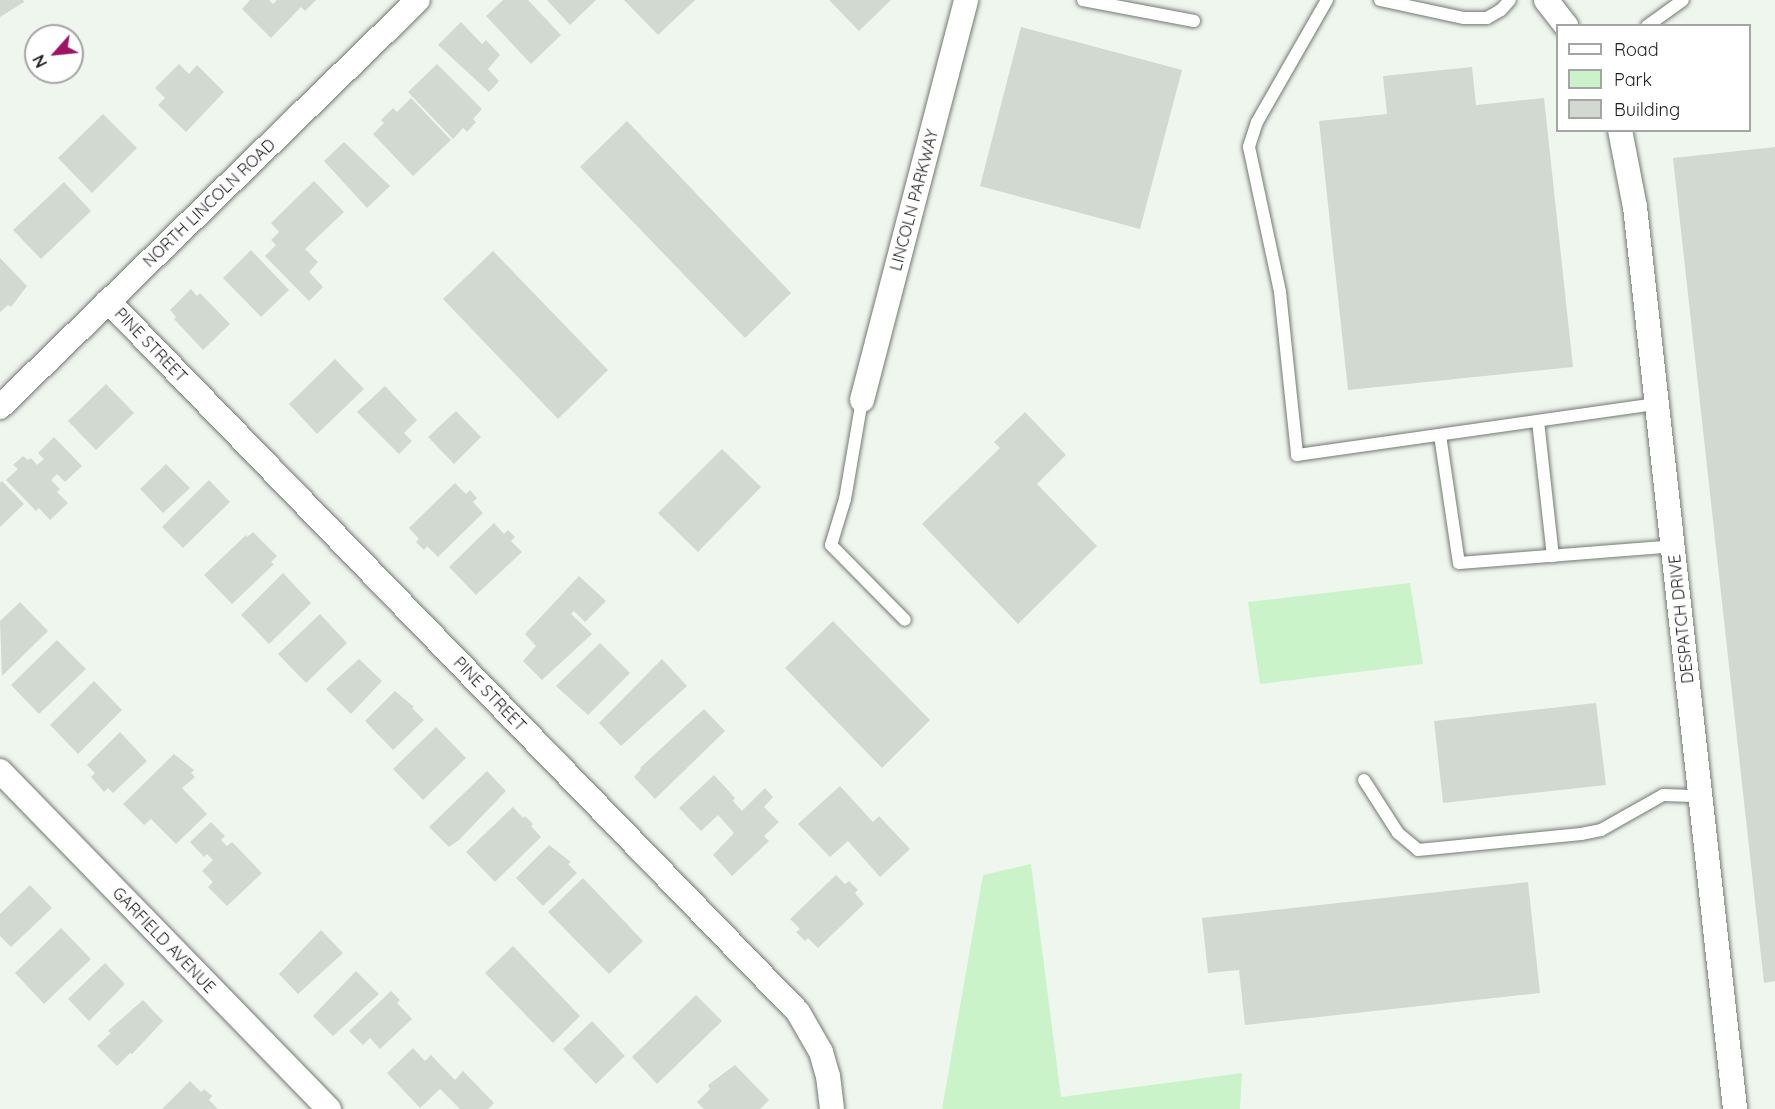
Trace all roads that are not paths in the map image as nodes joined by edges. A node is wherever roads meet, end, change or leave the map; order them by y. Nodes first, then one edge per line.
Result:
1 (418, 0) edge
2 (966, 0) edge
3 (1083, 0) edge
4 (1328, 0) edge
5 (1380, 0) edge
6 (1510, 0) edge
7 (1546, 0) edge
8 (1683, 0) edge
9 (1194, 21) dead end
10 (1564, 24) edge
11 (1650, 24) edge
12 (1620, 132) edge
13 (108, 301) junction
14 (862, 400) joint
15 (1657, 404) junction
16 (0, 408) edge
17 (1538, 421) junction
18 (1440, 435) junction
19 (1673, 546) junction
20 (1553, 556) junction
21 (905, 620) dead end
22 (0, 771) edge
23 (1364, 780) dead end
24 (1701, 796) junction
25 (329, 1109) edge
26 (832, 1109) edge
27 (1735, 1109) edge

1 - 13 street, NORTH LINCOLN ROAD
2 - 14 street, LINCOLN PARKWAY
3 - 9 lane
4 - 18 lane
5 - 6 lane
7 - 10 street
8 - 11 lane
12 - 15 street, DESPATCH DRIVE
13 - 16 street, NORTH LINCOLN ROAD
13 - 26 street, PINE STREET
14 - 21 lane
15 - 17 lane
15 - 19 street, DESPATCH DRIVE
17 - 18 lane
17 - 20 lane
18 - 20 lane
19 - 20 lane
19 - 24 street, DESPATCH DRIVE
22 - 25 street, GARFIELD AVENUE
23 - 24 lane
24 - 27 street, DESPATCH DRIVE

